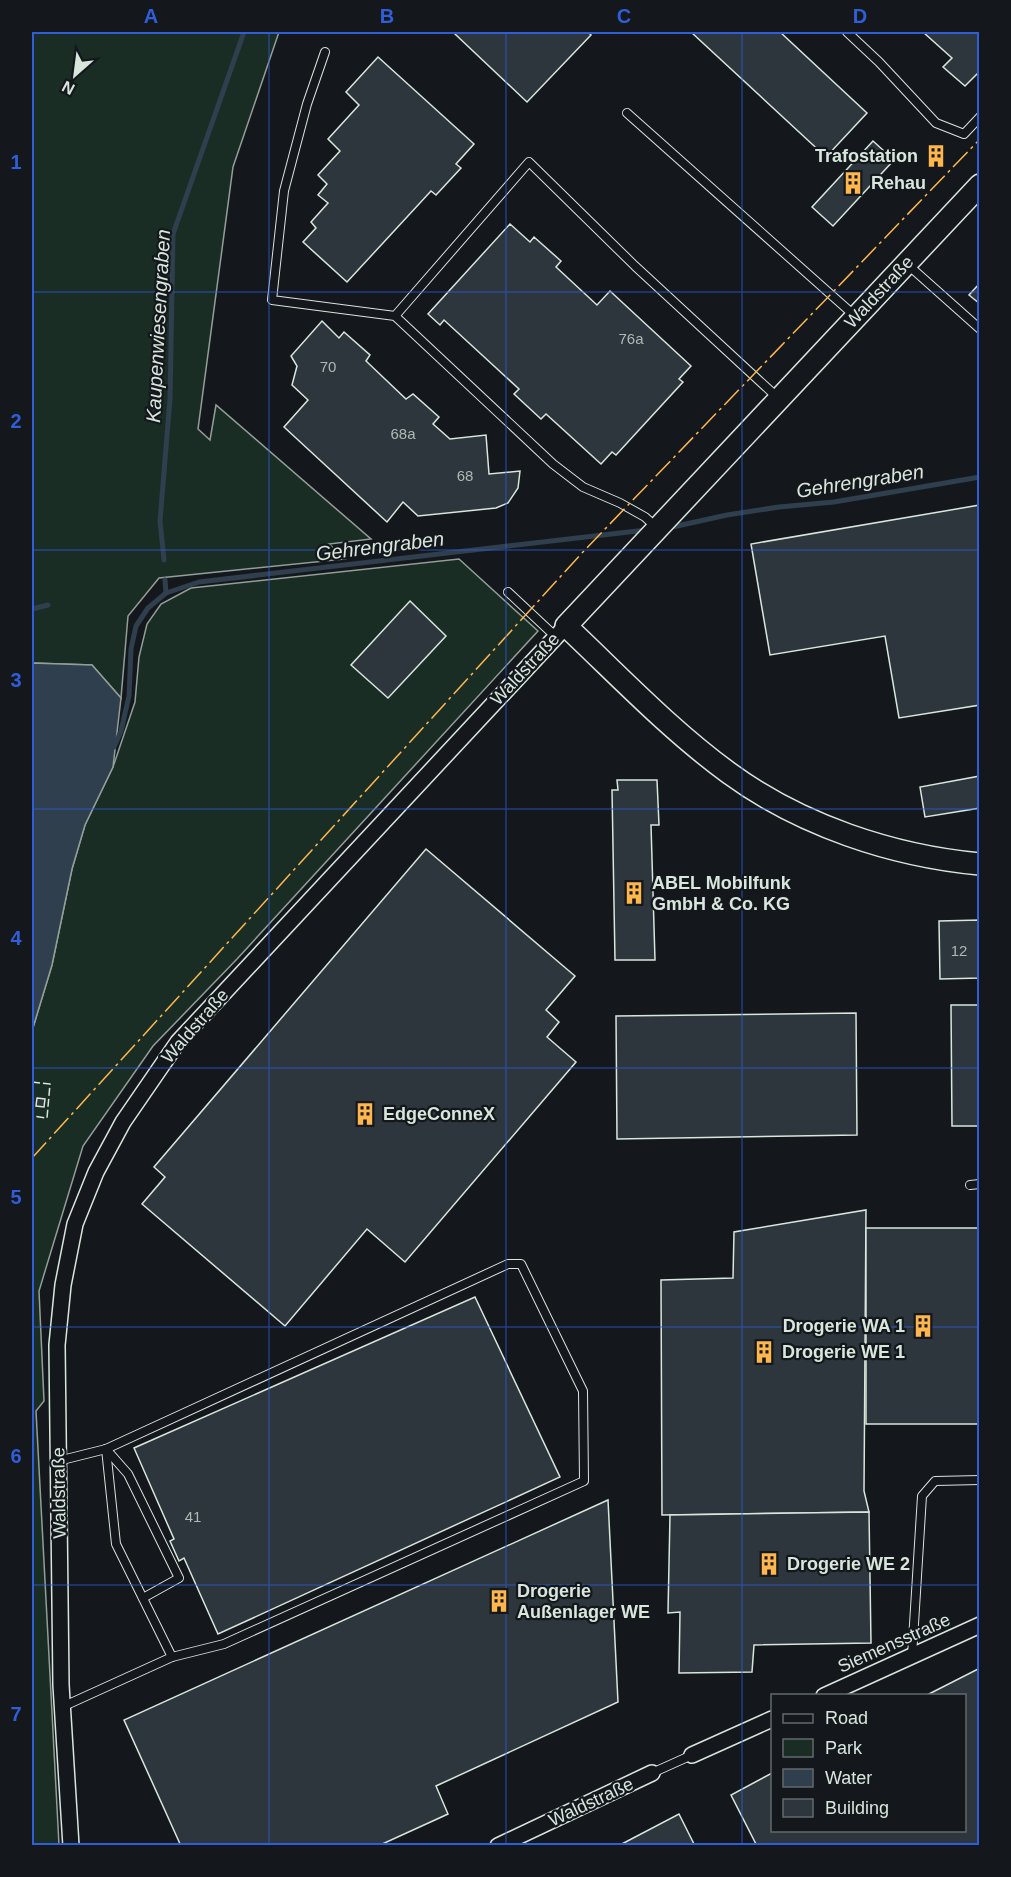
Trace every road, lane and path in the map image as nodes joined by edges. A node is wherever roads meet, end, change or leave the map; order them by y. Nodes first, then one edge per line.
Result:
1 (847, 32) edge
2 (325, 52) dead end
3 (627, 113) dead end
4 (980, 117) edge
5 (980, 185) edge
6 (906, 263) junction
7 (395, 316) junction
8 (856, 317) junction
9 (980, 329) edge
10 (779, 399) junction
11 (657, 527) junction
12 (508, 592) dead end
13 (561, 631) junction
14 (980, 864) edge
15 (980, 1184) edge
16 (970, 1185) dead end
17 (106, 1449) junction
18 (58, 1461) junction
19 (980, 1480) edge
20 (143, 1598) junction
21 (980, 1625) edge
22 (912, 1656) junction
23 (172, 1657) junction
24 (826, 1694) edge
25 (62, 1707) junction
26 (771, 1719) edge
27 (692, 1755) joint
28 (652, 1773) joint
29 (71, 1845) edge
30 (498, 1845) edge

1 - 4 lane
2 - 7 lane
3 - 8 lane
5 - 6 street, Waldstraße
6 - 8 street, Waldstraße
6 - 9 lane
7 - 10 lane
7 - 11 lane
8 - 10 street, Waldstraße
10 - 11 street, Waldstraße
11 - 13 street, Waldstraße
12 - 13 lane
13 - 14 street
13 - 18 street, Waldstraße
15 - 16 lane
17 - 18 lane
17 - 20 lane
17 - 20 lane
17 - 23 lane
18 - 25 street, Waldstraße
19 - 22 lane
20 - 23 lane
21 - 22 street, Siemensstraße
22 - 24 street, Siemensstraße
23 - 25 lane
25 - 29 street, Waldstraße
26 - 27 street
27 - 28 lane
28 - 30 street, Waldstraße

